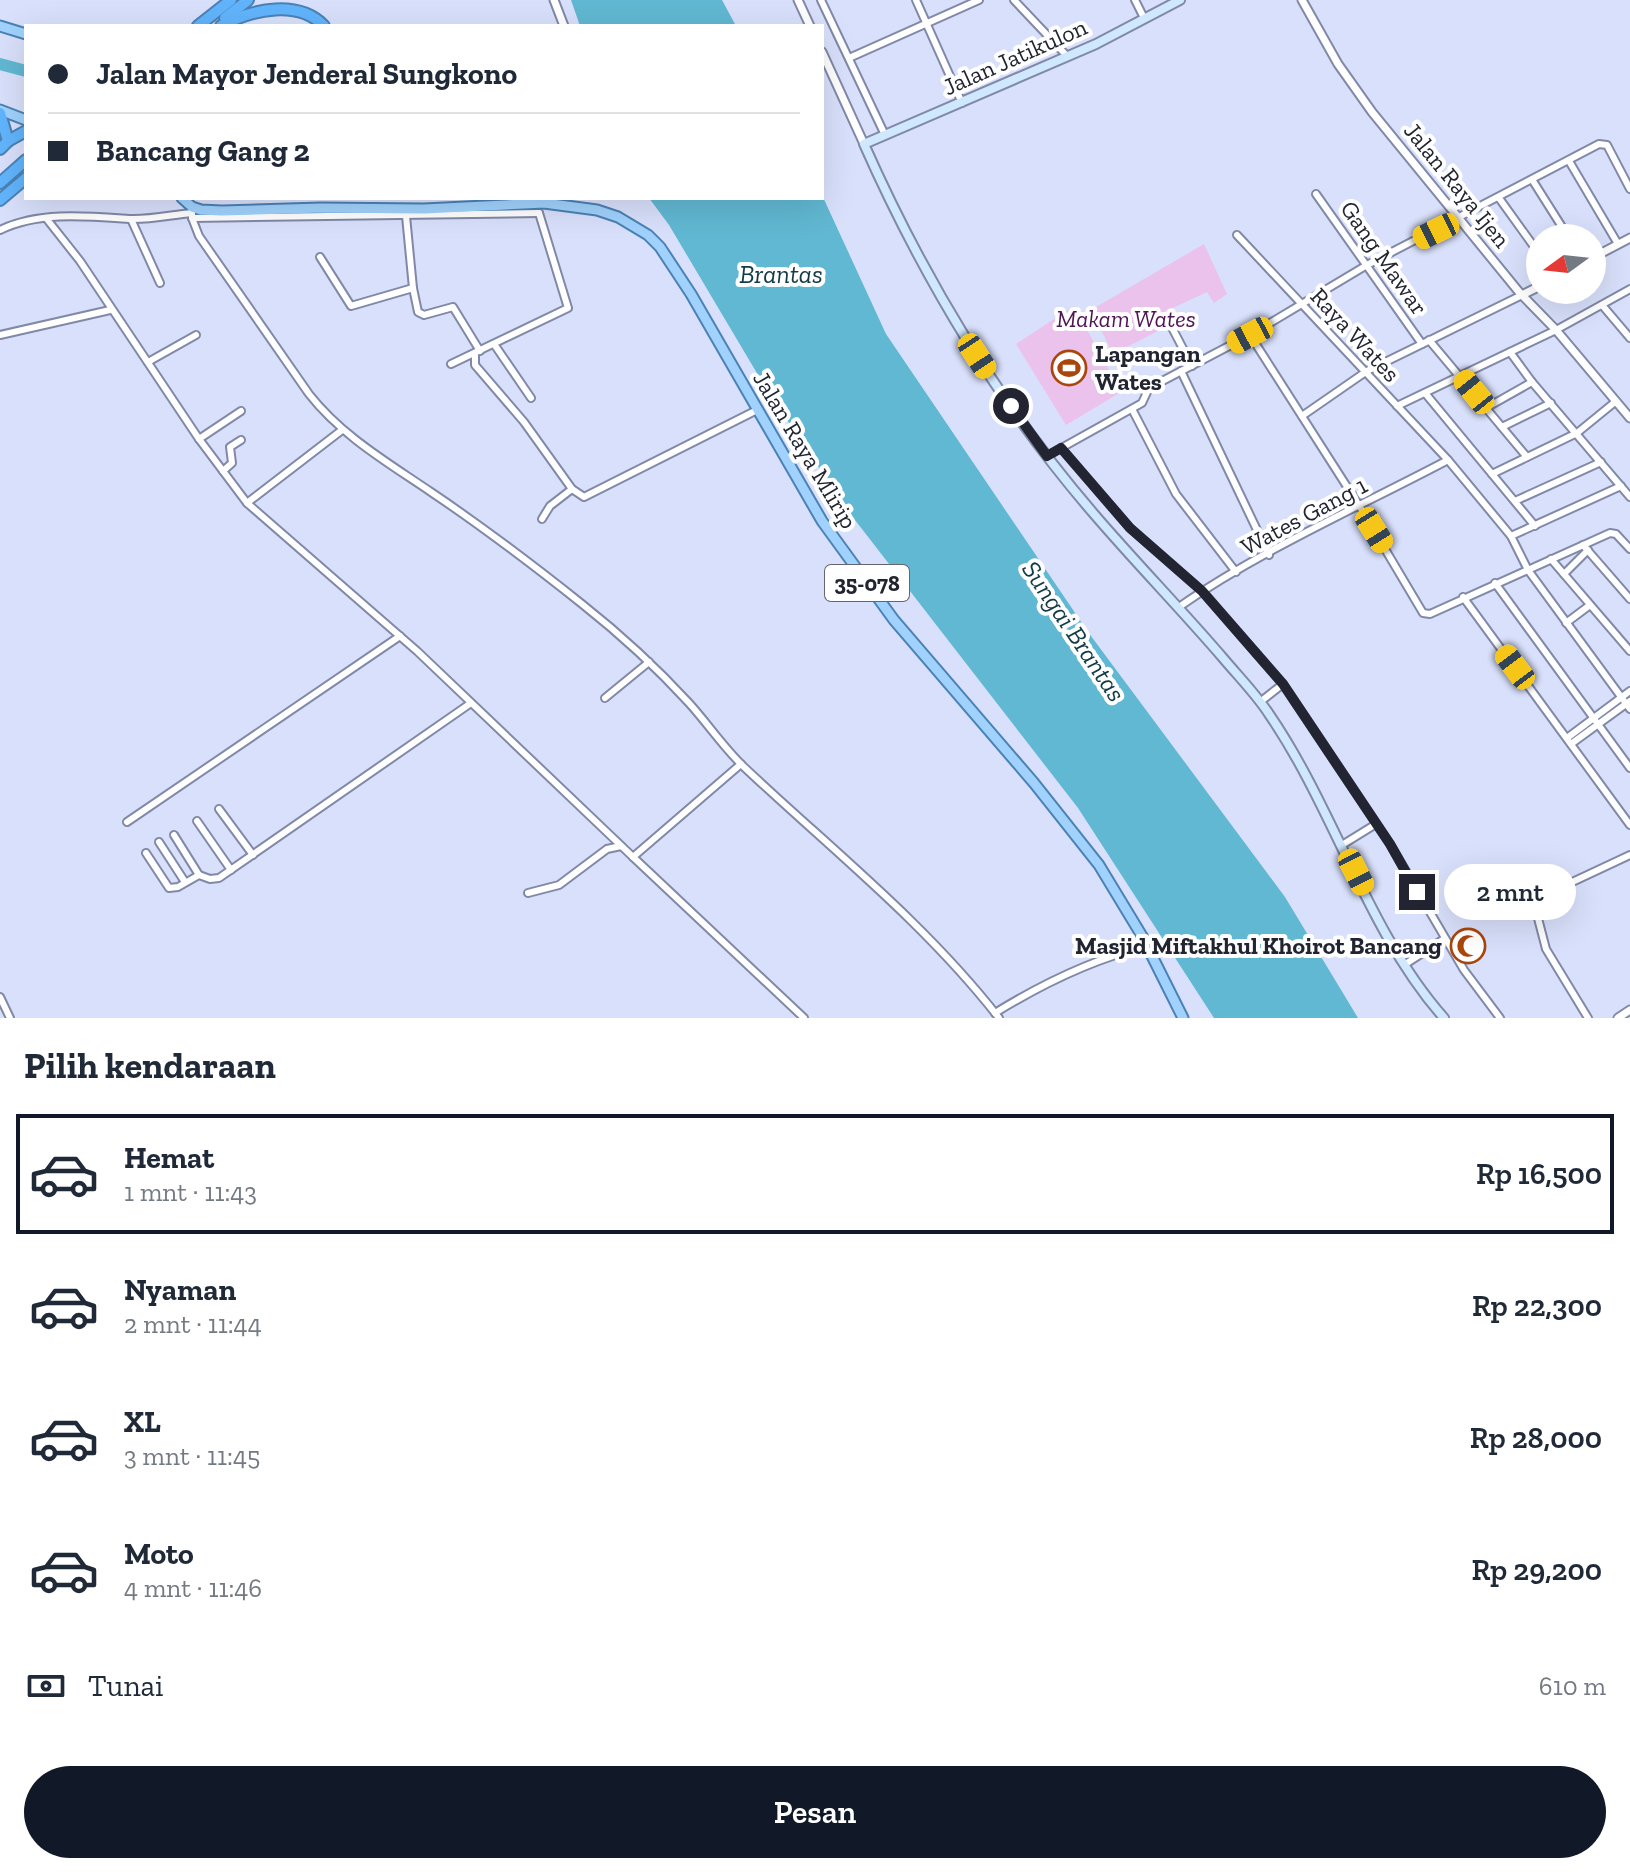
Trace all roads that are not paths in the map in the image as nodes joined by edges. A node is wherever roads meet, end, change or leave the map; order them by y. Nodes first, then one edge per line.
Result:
1 (231, 0) edge
2 (248, 0) edge
3 (554, 0) edge
4 (798, 0) edge
5 (821, 0) edge
6 (916, 0) edge
7 (979, 0) edge
8 (1014, 0) edge
9 (1135, 0) edge
10 (1180, 0) edge
11 (1302, 0) edge
12 (1144, 18) junction
13 (928, 23) junction
14 (201, 24) edge
15 (218, 24) edge
16 (225, 24) edge
17 (323, 24) edge
18 (563, 24) edge
19 (809, 24) edge
20 (0, 26) edge
21 (24, 33) edge
22 (824, 56) edge
23 (1067, 56) junction
24 (849, 58) junction
25 (962, 103) junction
26 (0, 112) edge
27 (24, 119) edge
28 (24, 132) edge
29 (885, 135) junction
30 (864, 144) junction
31 (4, 145) edge
32 (1569, 161) junction
33 (24, 162) edge
34 (24, 180) edge
35 (1533, 181) junction
36 (0, 183) edge
37 (1630, 189) edge
38 (1316, 194) dead end
39 (1499, 198) junction
40 (0, 200) edge
41 (183, 200) edge
42 (526, 200) edge
43 (544, 203) junction
44 (192, 213) junction
45 (539, 213) junction
46 (406, 216) junction
47 (46, 218) junction
48 (131, 219) junction
49 (1459, 219) junction
50 (1560, 224) edge
51 (0, 230) edge
52 (1237, 235) dead end
53 (1526, 236) edge
54 (1630, 238) edge
55 (1618, 244) junction
56 (1606, 250) edge
57 (320, 257) dead end
58 (1367, 265) junction
59 (160, 283) dead end
60 (413, 288) junction
61 (1630, 289) edge
62 (1526, 293) edge
63 (1522, 295) junction
64 (1302, 304) junction
65 (1602, 305) junction
66 (110, 310) junction
67 (1167, 318) dead end
68 (1556, 330) junction
69 (0, 335) edge
70 (196, 335) dead end
71 (1250, 335) junction
72 (1630, 338) edge
73 (1425, 342) junction
74 (494, 344) junction
75 (1510, 352) junction
76 (477, 353) junction
77 (148, 362) junction
78 (451, 364) dead end
79 (1192, 366) junction
80 (1181, 371) junction
81 (1367, 371) junction
82 (1461, 377) junction
83 (1532, 382) junction
84 (1425, 393) junction
85 (531, 398) dead end
86 (1615, 402) junction
87 (1551, 403) junction
88 (1397, 406) junction
89 (1486, 408) junction
90 (1132, 409) junction
91 (757, 410) junction
92 (241, 411) dead end
93 (1302, 416) junction
94 (1630, 418) edge
95 (1502, 427) junction
96 (342, 430) junction
97 (1577, 433) junction
98 (199, 439) junction
99 (241, 440) dead end
100 (1061, 448) junction
101 (1047, 456) junction
102 (1527, 457) junction
103 (1448, 460) junction
104 (1601, 462) junction
105 (223, 471) junction
106 (1492, 474) junction
107 (1621, 486) junction
108 (572, 489) junction
109 (1630, 497) edge
110 (1515, 501) junction
111 (247, 503) junction
112 (1360, 507) junction
113 (542, 519) dead end
114 (1535, 526) junction
115 (1130, 528) junction
116 (1511, 536) junction
117 (1118, 540) junction
118 (1586, 547) junction
119 (1630, 549) edge
120 (1269, 555) junction
121 (1551, 559) junction
122 (1528, 570) junction
123 (1236, 572) junction
124 (1564, 574) junction
125 (1495, 583) junction
126 (1202, 591) junction
127 (1463, 597) junction
128 (1630, 599) edge
129 (1590, 605) junction
130 (1179, 607) junction
131 (1566, 623) junction
132 (400, 636) junction
133 (1630, 651) edge
134 (649, 662) junction
135 (1283, 684) junction
136 (1630, 691) edge
137 (605, 698) dead end
138 (1260, 702) junction
139 (471, 703) junction
140 (1627, 703) edge
141 (1595, 722) junction
142 (1569, 741) junction
143 (741, 764) junction
144 (1630, 768) edge
145 (219, 809) dead end
146 (197, 821) dead end
147 (127, 822) dead end
148 (1376, 824) junction
149 (1630, 825) edge
150 (174, 835) dead end
151 (159, 842) dead end
152 (1342, 845) junction
153 (621, 846) junction
154 (146, 853) dead end
155 (253, 855) junction
156 (1630, 855) edge
157 (633, 857) junction
158 (231, 870) junction
159 (199, 875) junction
160 (185, 882) junction
161 (528, 893) dead end
162 (1444, 939) junction
163 (1147, 946) junction
164 (1404, 965) junction
165 (0, 997) edge
166 (1630, 1010) edge
167 (997, 1016) edge
168 (10, 1018) edge
169 (804, 1018) edge
170 (1183, 1018) edge
171 (1444, 1018) edge
172 (1500, 1018) edge
173 (1588, 1018) edge
174 (1618, 1018) edge

1 - 14 highway
2 - 15 highway
3 - 18 street
4 - 19 street
5 - 24 street
6 - 13 street
7 - 13 street
8 - 23 street
9 - 12 street
10 - 12 main road, Jalan Jatikulon
11 - 49 street, Jalan Raya Ijen
12 - 23 main road, Jalan Jatikulon
13 - 24 street
13 - 25 street
16 - 17 highway
20 - 21 main road
22 - 30 street
23 - 25 main road, Jalan Jatikulon
24 - 29 street
25 - 29 main road, Jalan Jatikulon
26 - 27 main road
26 - 31 highway
28 - 31 highway
29 - 30 main road, Jalan Jatikulon
30 - 101 main road
32 - 35 street
32 - 37 street
32 - 55 street
33 - 36 highway
34 - 40 highway
35 - 39 street
35 - 50 street
38 - 58 street, Gang Mawar
39 - 49 street
39 - 53 street
41 - 44 main road
42 - 43 main road, Jalan Raya Mlirip / 35-078
42 - 44 main road, Jalan Raya Mlirip
43 - 45 street
43 - 91 main road, Jalan Raya Mlirip / 35-078
44 - 46 street
44 - 48 street
44 - 96 street
45 - 46 street
45 - 74 street
46 - 60 street
47 - 48 street
47 - 51 street
47 - 66 street
48 - 59 street
49 - 58 street
49 - 63 street, Jalan Raya Ijen
52 - 64 street, Raya Wates
54 - 55 street
55 - 56 street
57 - 60 street
58 - 64 street
58 - 73 street, Gang Mawar
60 - 76 street
61 - 65 street
62 - 63 street
63 - 68 street, Jalan Raya Ijen
63 - 73 street
64 - 71 street
64 - 81 street, Raya Wates
65 - 68 street
65 - 72 street
66 - 69 street
66 - 77 street
67 - 79 street
68 - 75 street
68 - 86 street, Jalan Raya Ijen
70 - 77 street
71 - 79 street
71 - 93 street
73 - 81 street
73 - 82 street, Gang Mawar
74 - 76 street
74 - 85 street
75 - 82 street
75 - 83 street
76 - 78 street
76 - 108 street
77 - 98 street
79 - 80 street
80 - 90 street
80 - 120 street
81 - 88 street, Raya Wates
81 - 93 street
82 - 84 street
82 - 89 street, Gang Mawar
83 - 87 street
83 - 89 street
84 - 88 street
84 - 106 street
86 - 94 street, Jalan Raya Ijen
86 - 97 street
87 - 95 street
87 - 97 street
88 - 103 street, Raya Wates
89 - 95 street, Gang Mawar
90 - 100 street
90 - 123 street
91 - 108 street
91 - 163 main road, Jalan Raya Mlirip / 35-078
92 - 98 street
93 - 112 street
95 - 102 street, Gang Mawar
96 - 111 street
96 - 134 street
97 - 102 street
97 - 104 street
98 - 105 street
99 - 105 street
100 - 101 street
100 - 115 street
101 - 117 main road
102 - 106 street
103 - 112 street, Wates Gang 1
103 - 116 street, Raya Wates
104 - 107 street
104 - 110 street
105 - 111 street
106 - 110 street
107 - 109 street
107 - 114 street
108 - 113 street
110 - 114 street
111 - 132 street
112 - 120 street, Wates Gang 1
112 - 127 street
114 - 116 street
115 - 117 street
115 - 126 street
116 - 122 street, Raya Wates
117 - 130 main road
118 - 119 street
118 - 121 street
118 - 124 street
118 - 128 street
120 - 123 street, Wates Gang 1
121 - 122 street
121 - 124 street
122 - 125 street
122 - 131 street, Raya Wates
123 - 126 street, Wates Gang 1
124 - 129 street
125 - 127 street
125 - 141 street
126 - 130 street, Wates Gang 1
126 - 135 street
127 - 142 street
129 - 131 street
129 - 133 street
130 - 138 main road
131 - 140 street, Raya Wates
132 - 139 street
132 - 147 street
134 - 137 street
134 - 143 street
135 - 138 street
135 - 148 street
136 - 140 street
138 - 152 main road
139 - 153 street
139 - 155 street
140 - 141 street
141 - 142 street
141 - 144 street
142 - 149 street
143 - 157 street
143 - 167 street
145 - 155 street
146 - 158 street
148 - 152 street
148 - 162 street
150 - 159 street
151 - 160 street
152 - 164 main road
153 - 157 street
153 - 161 street
154 - 160 street
155 - 158 street
156 - 173 street
157 - 169 street
158 - 159 street
159 - 160 street
162 - 164 street
162 - 172 street
163 - 167 street
163 - 170 main road, Jalan Raya Mlirip / 35-078
164 - 171 main road
165 - 168 street
166 - 174 street

